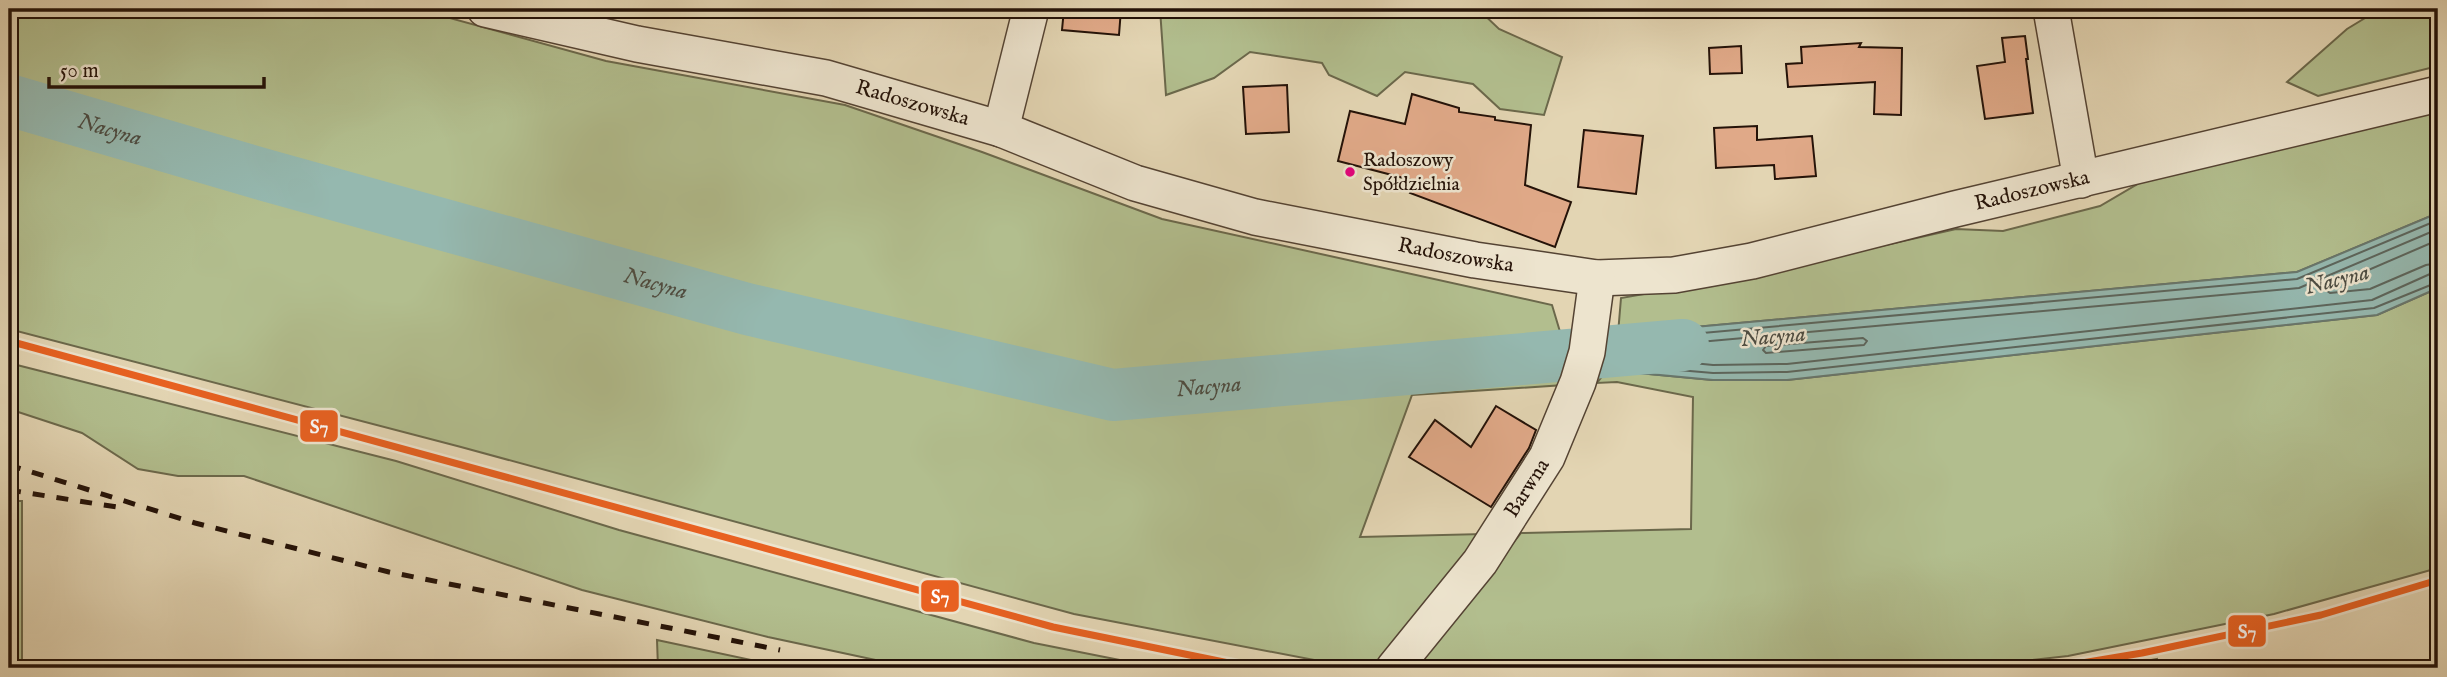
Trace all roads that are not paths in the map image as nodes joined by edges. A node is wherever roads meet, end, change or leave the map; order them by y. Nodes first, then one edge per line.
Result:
1 (485, 9) edge
2 (1031, 9) edge
3 (2051, 9) edge
4 (2438, 94) edge
5 (1001, 129) junction
6 (2081, 180) junction
7 (1597, 278) junction
8 (1394, 668) edge

1 - 5 street, Radoszowska
2 - 5 street
3 - 6 street
4 - 6 street, Radoszowska
5 - 7 street, Radoszowska
6 - 7 street, Radoszowska
7 - 8 street, Barwna

